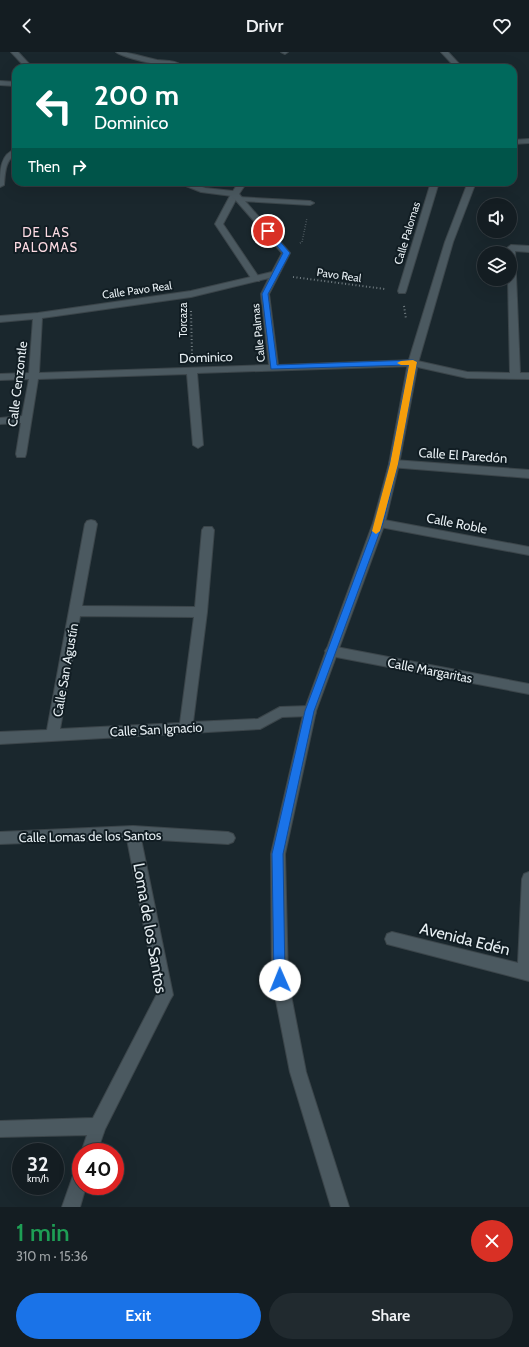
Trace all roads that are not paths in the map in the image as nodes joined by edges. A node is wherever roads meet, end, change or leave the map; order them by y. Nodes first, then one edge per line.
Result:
1 (14, 52) edge
2 (119, 52) edge
3 (444, 52) edge
4 (26, 64) edge
5 (164, 64) edge
6 (456, 64) edge
7 (0, 83) edge
8 (12, 84) edge
9 (529, 141) edge
10 (517, 142) edge
11 (12, 154) edge
12 (0, 185) edge
13 (192, 186) edge
14 (242, 186) edge
15 (434, 186) edge
16 (470, 186) edge
17 (238, 197) junction
18 (310, 203) road end
19 (529, 249) edge
20 (275, 274) junction
21 (256, 279) junction
22 (402, 291) road end
23 (38, 316) junction
24 (0, 319) edge
25 (413, 362) junction
26 (274, 367) junction
27 (192, 370) junction
28 (34, 376) junction
29 (515, 376) junction
30 (529, 376) edge
31 (0, 377) edge
32 (26, 419) junction
33 (0, 420) edge
34 (198, 445) dead end
35 (21, 454) dead end
36 (394, 464) junction
37 (529, 474) edge
38 (379, 523) junction
39 (91, 524) dead end
40 (208, 530) dead end
41 (529, 552) edge
42 (75, 611) junction
43 (201, 612) junction
44 (332, 651) junction
45 (529, 689) edge
46 (310, 711) junction
47 (186, 727) junction
48 (53, 735) junction
49 (0, 738) edge
50 (133, 832) junction
51 (0, 838) edge
52 (228, 838) dead end
53 (529, 879) edge
54 (392, 939) dead end
55 (527, 972) edge
56 (98, 1126) junction
57 (0, 1129) edge
58 (92, 1143) edge
59 (75, 1195) edge
60 (71, 1207) edge
61 (340, 1207) edge

1 - 4 street
2 - 5 street
3 - 6 street
7 - 8 street
9 - 10 street
11 - 12 street
13 - 17 street
14 - 17 street
15 - 22 street, Calle Palomas
16 - 25 street
17 - 18 street
17 - 20 street, Calle Palmas
17 - 21 street
19 - 29 street
20 - 21 street, Calle Pavo Real
20 - 26 street, Calle Palmas
21 - 23 street, Calle Pavo Real
23 - 24 street, Calle Pavo Real
23 - 28 street, Calle Cenzontle
25 - 26 street, Dominico
25 - 29 street, Dominico
25 - 36 street
26 - 27 street, Dominico
27 - 28 street, Dominico
27 - 34 street
28 - 31 street, Dominico
28 - 32 street, Calle Cenzontle
29 - 30 street, Dominico
32 - 33 street
32 - 35 street, Calle Cenzontle
36 - 37 street, Calle El Paredón
36 - 38 street
38 - 41 street, Calle Roble
38 - 44 street
39 - 42 street
40 - 43 street
42 - 43 street, Calle San Agustín
42 - 48 street, Calle San Agustín
43 - 47 street
44 - 45 street, Calle Margaritas
44 - 46 street
46 - 47 street, Calle San Ignacio
46 - 61 street
47 - 48 street, Calle San Ignacio
48 - 49 street, Calle San Ignacio
50 - 51 street, Calle Lomas de los Santos
50 - 52 street, Calle Lomas de los Santos
50 - 56 street, Loma de los Santos
53 - 55 street
54 - 55 street, Avenida Edén
56 - 57 street
56 - 58 street, Loma de los Santos
59 - 60 street

